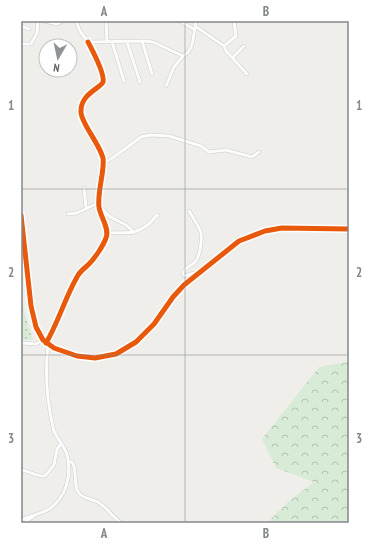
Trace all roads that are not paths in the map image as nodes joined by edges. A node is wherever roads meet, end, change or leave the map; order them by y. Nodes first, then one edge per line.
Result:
1 (38, 21) edge
2 (44, 21) edge
3 (63, 21) edge
4 (76, 21) edge
5 (106, 21) edge
6 (180, 21) edge
7 (196, 21) edge
8 (234, 21) edge
9 (21, 26) edge
10 (195, 26) junction
11 (29, 29) dead end
12 (195, 30) junction
13 (107, 41) junction
14 (142, 41) junction
15 (88, 42) junction
16 (112, 42) junction
17 (127, 42) junction
18 (21, 44) edge
19 (224, 46) junction
20 (244, 46) dead end
21 (183, 56) junction
22 (232, 58) junction
23 (152, 74) dead end
24 (247, 74) dead end
25 (124, 81) dead end
26 (140, 82) dead end
27 (166, 86) dead end
28 (259, 152) dead end
29 (103, 163) junction
30 (84, 188) dead end
31 (86, 207) junction
32 (99, 207) junction
33 (189, 211) dead end
34 (68, 214) dead end
35 (21, 215) edge
36 (158, 215) dead end
37 (22, 225) edge
38 (349, 229) edge
39 (108, 232) junction
40 (133, 233) junction
41 (196, 275) junction
42 (21, 343) edge
43 (46, 343) junction
44 (61, 444) junction
45 (68, 462) junction
46 (21, 470) edge
47 (41, 513) junction
48 (21, 520) edge
49 (23, 523) edge
50 (121, 523) edge

1 - 18 street
2 - 3 street
4 - 15 street
5 - 13 street
6 - 12 street
7 - 10 street
8 - 19 street
9 - 11 street
10 - 12 street
10 - 19 street
12 - 21 street
13 - 15 street
13 - 16 street
14 - 17 street
14 - 21 street
14 - 23 street
15 - 29 street
16 - 17 street
16 - 25 street
17 - 26 street
19 - 22 street
20 - 22 street
21 - 27 street
22 - 24 street
28 - 29 street
29 - 32 street
30 - 31 street
31 - 32 street
31 - 34 street
32 - 39 street
32 - 40 street
33 - 41 street
35 - 37 street
36 - 40 street
37 - 43 street
38 - 41 street
39 - 40 street
39 - 43 street
41 - 43 street
42 - 43 street
43 - 44 street
44 - 45 street
44 - 46 street
45 - 47 street
45 - 50 street
47 - 48 street
47 - 49 street

